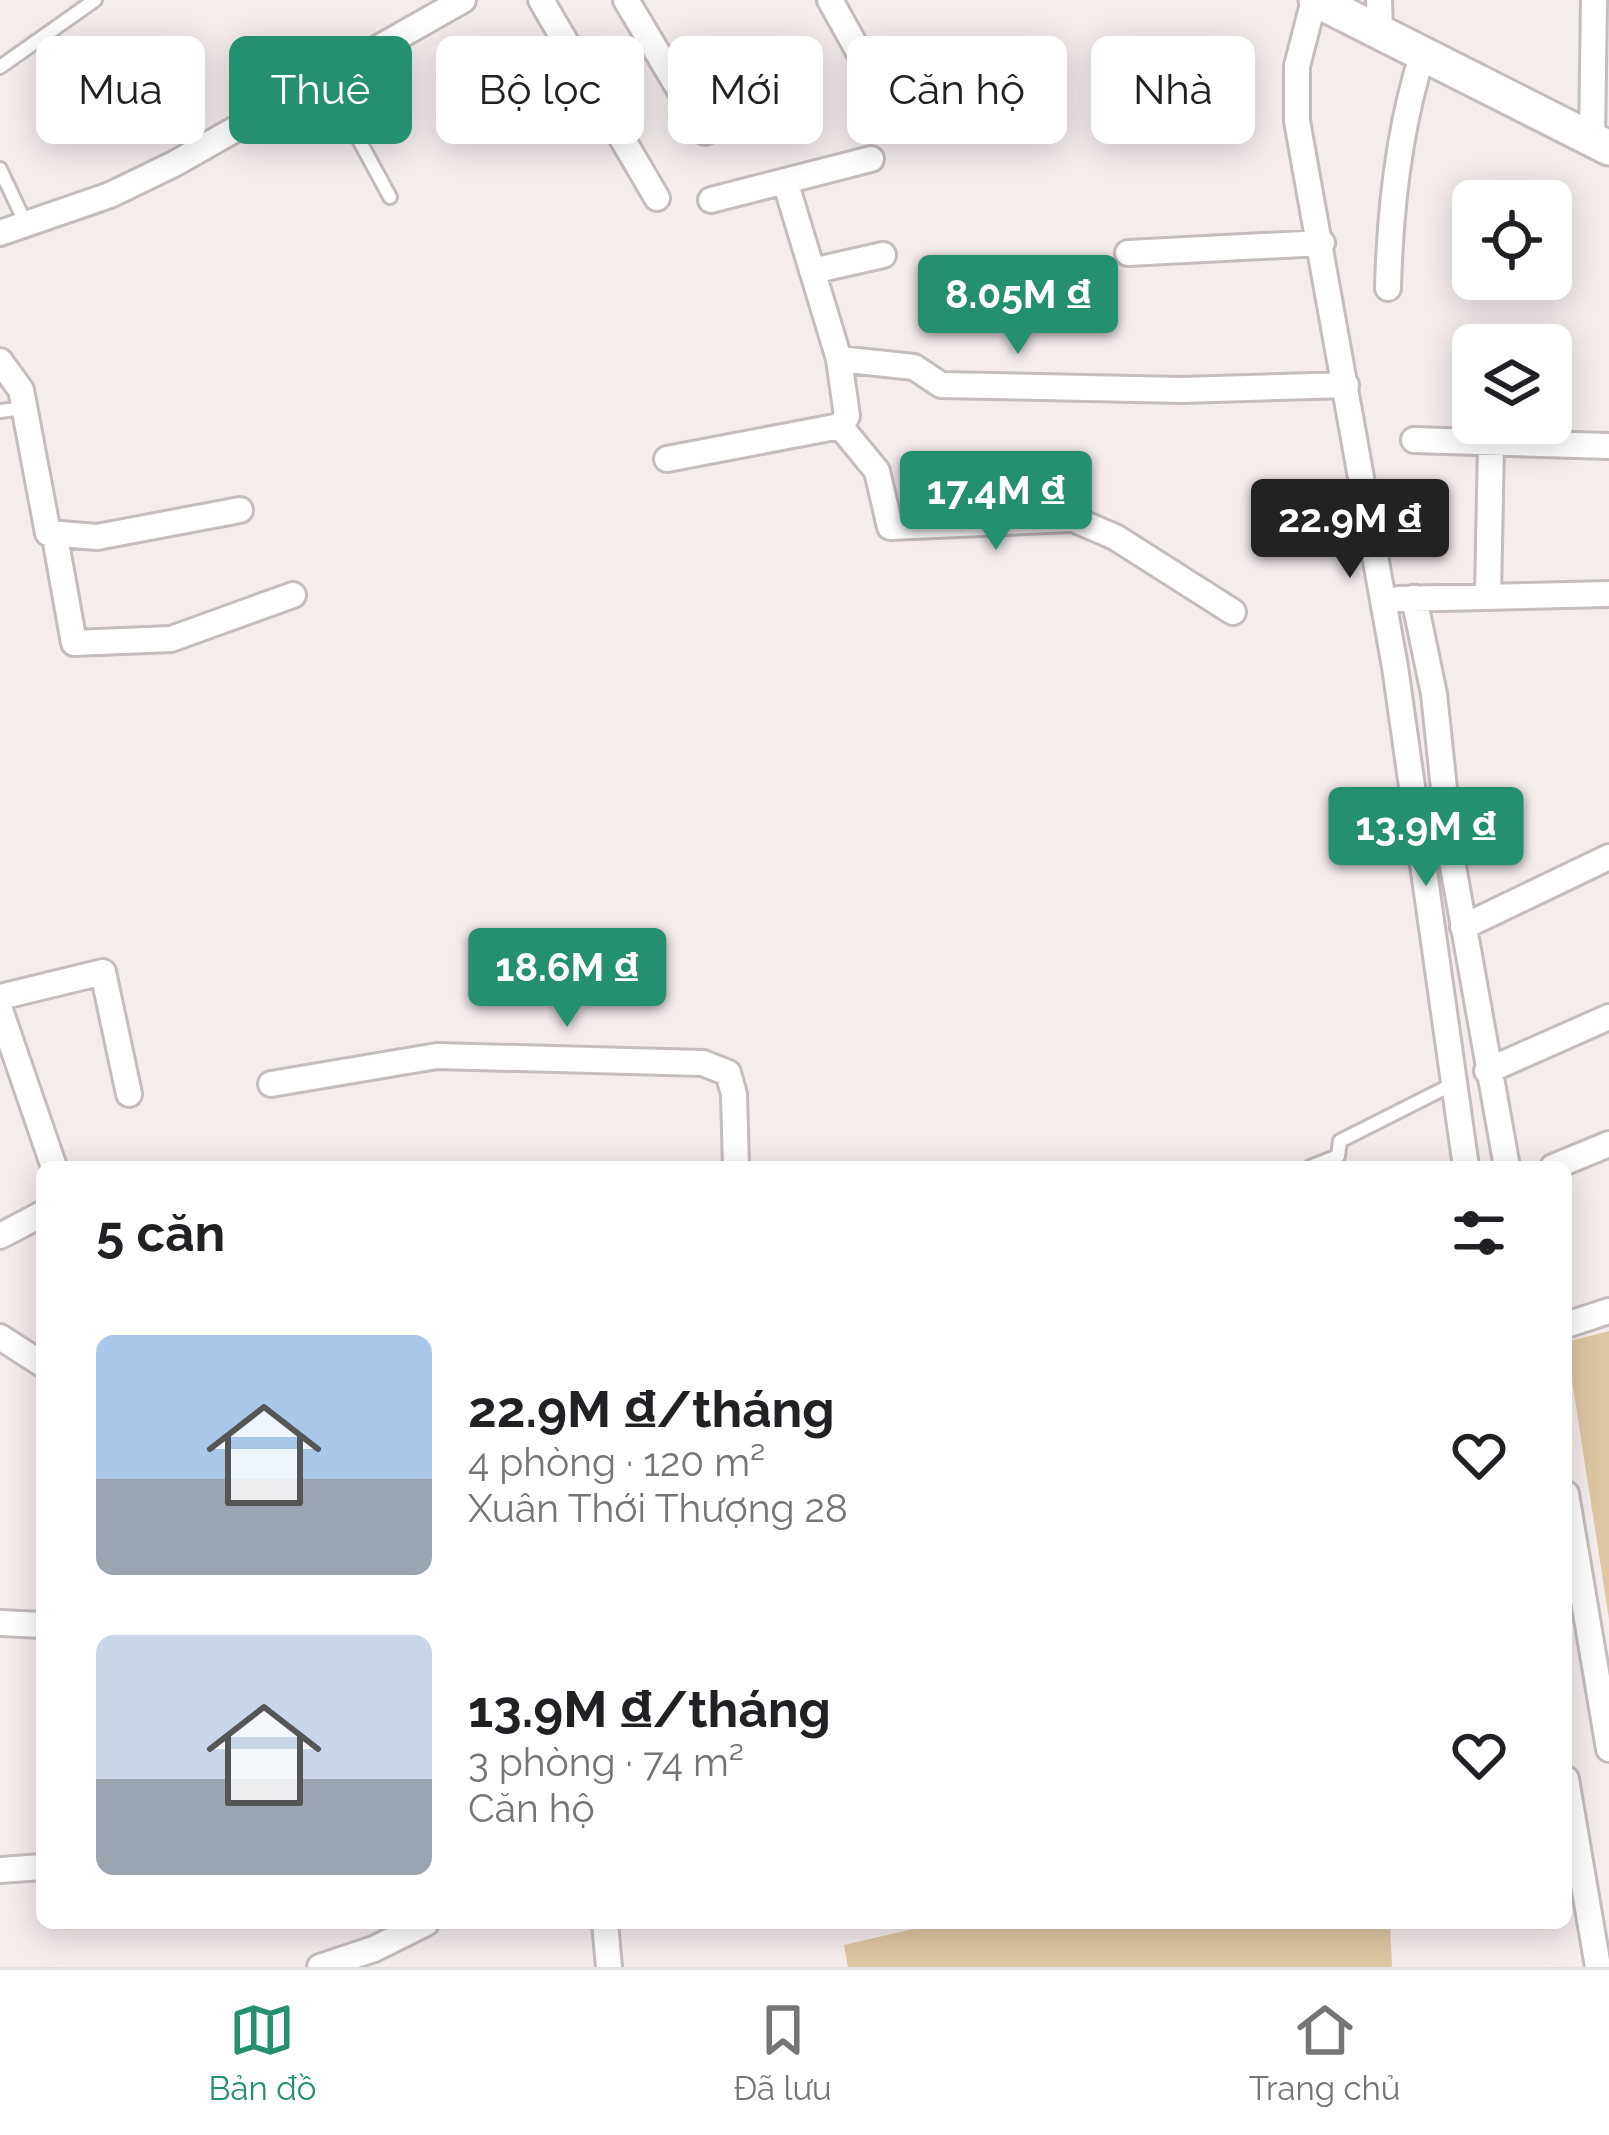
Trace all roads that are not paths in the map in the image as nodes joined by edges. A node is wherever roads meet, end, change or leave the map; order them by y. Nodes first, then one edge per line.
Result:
1 (94, 0) edge
2 (463, 0) edge
3 (541, 0) edge
4 (626, 0) edge
5 (830, 0) edge
6 (1594, 0) edge
7 (1345, 9) edge
8 (403, 36) edge
9 (850, 36) edge
10 (1423, 53) junction
11 (0, 67) edge
12 (668, 70) edge
13 (229, 133) edge
14 (1601, 143) edge
15 (361, 144) edge
16 (871, 159) dead end
17 (0, 169) edge
18 (785, 181) junction
19 (390, 197) dead end
20 (657, 198) dead end
21 (712, 200) dead end
22 (25, 222) junction
23 (0, 233) edge
24 (1322, 243) junction
25 (1128, 253) dead end
26 (884, 255) dead end
27 (812, 271) junction
28 (1388, 288) dead end
29 (839, 358) junction
30 (0, 361) edge
31 (1346, 385) junction
32 (13, 410) edge
33 (840, 426) junction
34 (1414, 440) dead end
35 (1452, 442) edge
36 (1491, 444) joint
37 (1609, 446) edge
38 (667, 459) dead end
39 (240, 510) dead end
40 (55, 537) junction
41 (1609, 594) edge
42 (293, 595) dead end
43 (1488, 595) junction
44 (1414, 598) junction
45 (1383, 600) junction
46 (1233, 612) dead end
47 (1609, 857) edge
48 (1463, 927) junction
49 (0, 997) edge
50 (0, 1010) edge
51 (1609, 1017) edge
52 (1481, 1039) junction
53 (1446, 1046) junction
54 (1487, 1071) junction
55 (271, 1084) dead end
56 (1451, 1085) junction
57 (129, 1094) dead end
58 (1609, 1144) edge
59 (52, 1161) edge
60 (736, 1161) edge
61 (1325, 1161) edge
62 (1465, 1161) edge
63 (1506, 1161) edge
64 (1568, 1161) edge
65 (36, 1217) edge
66 (0, 1236) edge
67 (1609, 1311) edge
68 (1572, 1322) edge
69 (0, 1337) edge
70 (36, 1360) edge
71 (1572, 1530) edge
72 (0, 1623) edge
73 (36, 1625) edge
74 (1609, 1750) edge
75 (1572, 1814) edge
76 (36, 1867) edge
77 (0, 1870) edge
78 (412, 1929) edge
79 (606, 1929) edge
80 (320, 1967) edge
81 (609, 1967) edge
82 (1598, 1967) edge

1 - 11 lane
2 - 8 street
3 - 20 street
4 - 12 street
5 - 9 street
6 - 14 street
7 - 10 main road
7 - 24 street
10 - 14 main road
10 - 28 street
13 - 22 street
15 - 19 lane
16 - 18 street
17 - 22 lane
18 - 21 street
18 - 27 street
22 - 23 street
24 - 25 street
24 - 31 street
26 - 27 street
27 - 29 street
29 - 31 street
29 - 33 street
30 - 32 street
31 - 45 street
32 - 40 street
33 - 38 street
33 - 46 street
34 - 35 street
36 - 37 street
36 - 43 street
39 - 40 street
40 - 42 street
41 - 43 street
43 - 44 street
44 - 45 street
44 - 48 street
45 - 53 street
47 - 48 street
48 - 52 street
49 - 57 street
50 - 59 street
51 - 54 street
52 - 53 lane
52 - 54 street
53 - 56 street
54 - 63 street
55 - 60 street
56 - 61 lane
56 - 62 street
58 - 64 street
65 - 66 street
67 - 68 street
69 - 70 street
71 - 74 street
72 - 73 street
75 - 82 street
76 - 77 street
78 - 80 street
79 - 81 street

